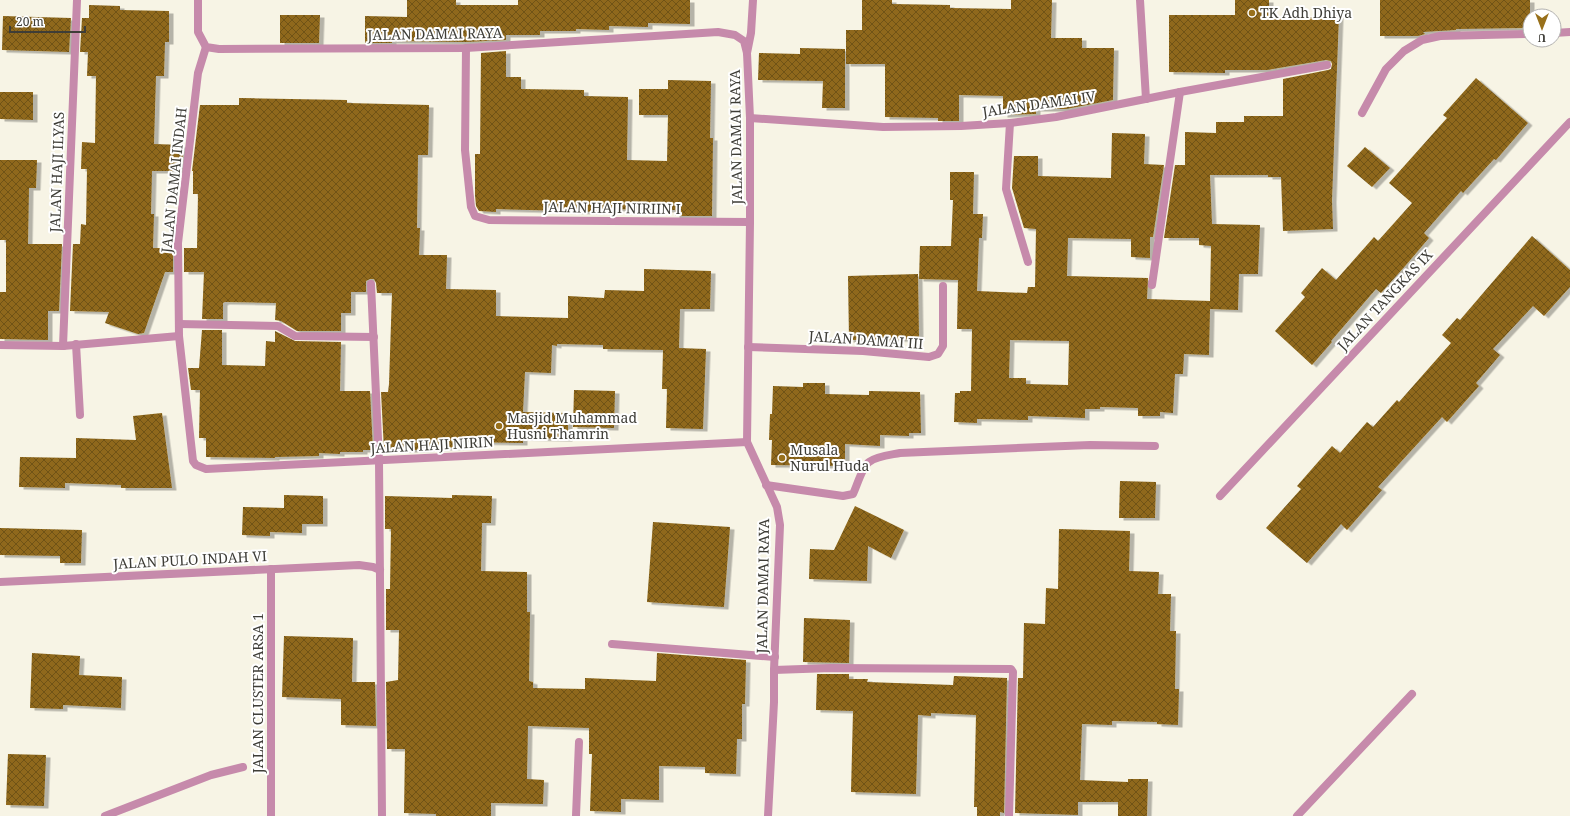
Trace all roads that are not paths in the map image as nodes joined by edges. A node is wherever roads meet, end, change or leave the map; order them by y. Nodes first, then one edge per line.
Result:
1 (78, 0) edge
2 (198, 0) edge
3 (752, 0) edge
4 (1140, 0) edge
5 (1522, 34) edge
6 (206, 47) junction
7 (466, 48) junction
8 (747, 52) junction
9 (1327, 65) dead end
10 (1180, 92) junction
11 (1146, 99) junction
12 (1362, 113) dead end
13 (750, 118) junction
14 (1570, 122) edge
15 (1010, 123) junction
16 (750, 222) junction
17 (1028, 262) dead end
18 (371, 284) dead end
19 (1152, 285) dead end
20 (943, 286) dead end
21 (179, 324) junction
22 (179, 336) junction
23 (374, 337) junction
24 (76, 344) junction
25 (0, 345) edge
26 (64, 346) junction
27 (748, 347) junction
28 (80, 415) dead end
29 (747, 442) junction
30 (1155, 446) dead end
31 (379, 460) junction
32 (193, 461) joint
33 (766, 485) junction
34 (1220, 496) dead end
35 (270, 569) junction
36 (380, 570) junction
37 (0, 582) edge
38 (612, 644) dead end
39 (775, 657) junction
40 (774, 670) junction
41 (1412, 694) dead end
42 (579, 742) dead end
43 (243, 767) dead end
44 (105, 816) edge
45 (271, 816) edge
46 (382, 816) edge
47 (576, 816) edge
48 (768, 816) edge
49 (1009, 816) edge
50 (1296, 816) edge

1 - 26 street, JALAN HAJI ILYAS
2 - 6 street
3 - 8 street
4 - 11 street
5 - 12 street
6 - 7 street, JALAN DAMAI RAYA
6 - 21 street, JALAN DAMAI INDAH
7 - 8 street, JALAN DAMAI RAYA
7 - 16 street, JALAN HAJI NIRIIN I
8 - 13 street, JALAN DAMAI RAYA
9 - 10 street, JALAN DAMAI IV
10 - 11 street, JALAN DAMAI IV
10 - 19 street
11 - 15 street, JALAN DAMAI IV
13 - 15 street, JALAN DAMAI IV
13 - 16 street, JALAN DAMAI RAYA
14 - 34 street, JALAN TANGKAS IX
15 - 17 street
16 - 27 street, JALAN DAMAI RAYA
18 - 23 street
20 - 27 street, JALAN DAMAI III
21 - 22 street, JALAN DAMAI INDAH
21 - 23 street
22 - 24 street
22 - 32 street, JALAN DAMAI INDAH
23 - 31 street
24 - 26 street
24 - 28 street
25 - 26 street
27 - 29 street, JALAN DAMAI RAYA
29 - 31 street, JALAN HAJI NIRIN
29 - 33 street, JALAN DAMAI RAYA
30 - 33 street
31 - 32 street, JALAN HAJI NIRIN
31 - 36 street
33 - 39 street, JALAN DAMAI RAYA
35 - 36 street, JALAN PULO INDAH VI
35 - 37 street, JALAN PULO INDAH VI
35 - 45 street, JALAN CLUSTER ARSA 1
36 - 46 street
38 - 39 street
39 - 40 street, JALAN DAMAI RAYA
40 - 48 street, JALAN DAMAI RAYA
40 - 49 street
41 - 50 street
42 - 47 street
43 - 44 street, JALAN CLUSTER ARSA 1

